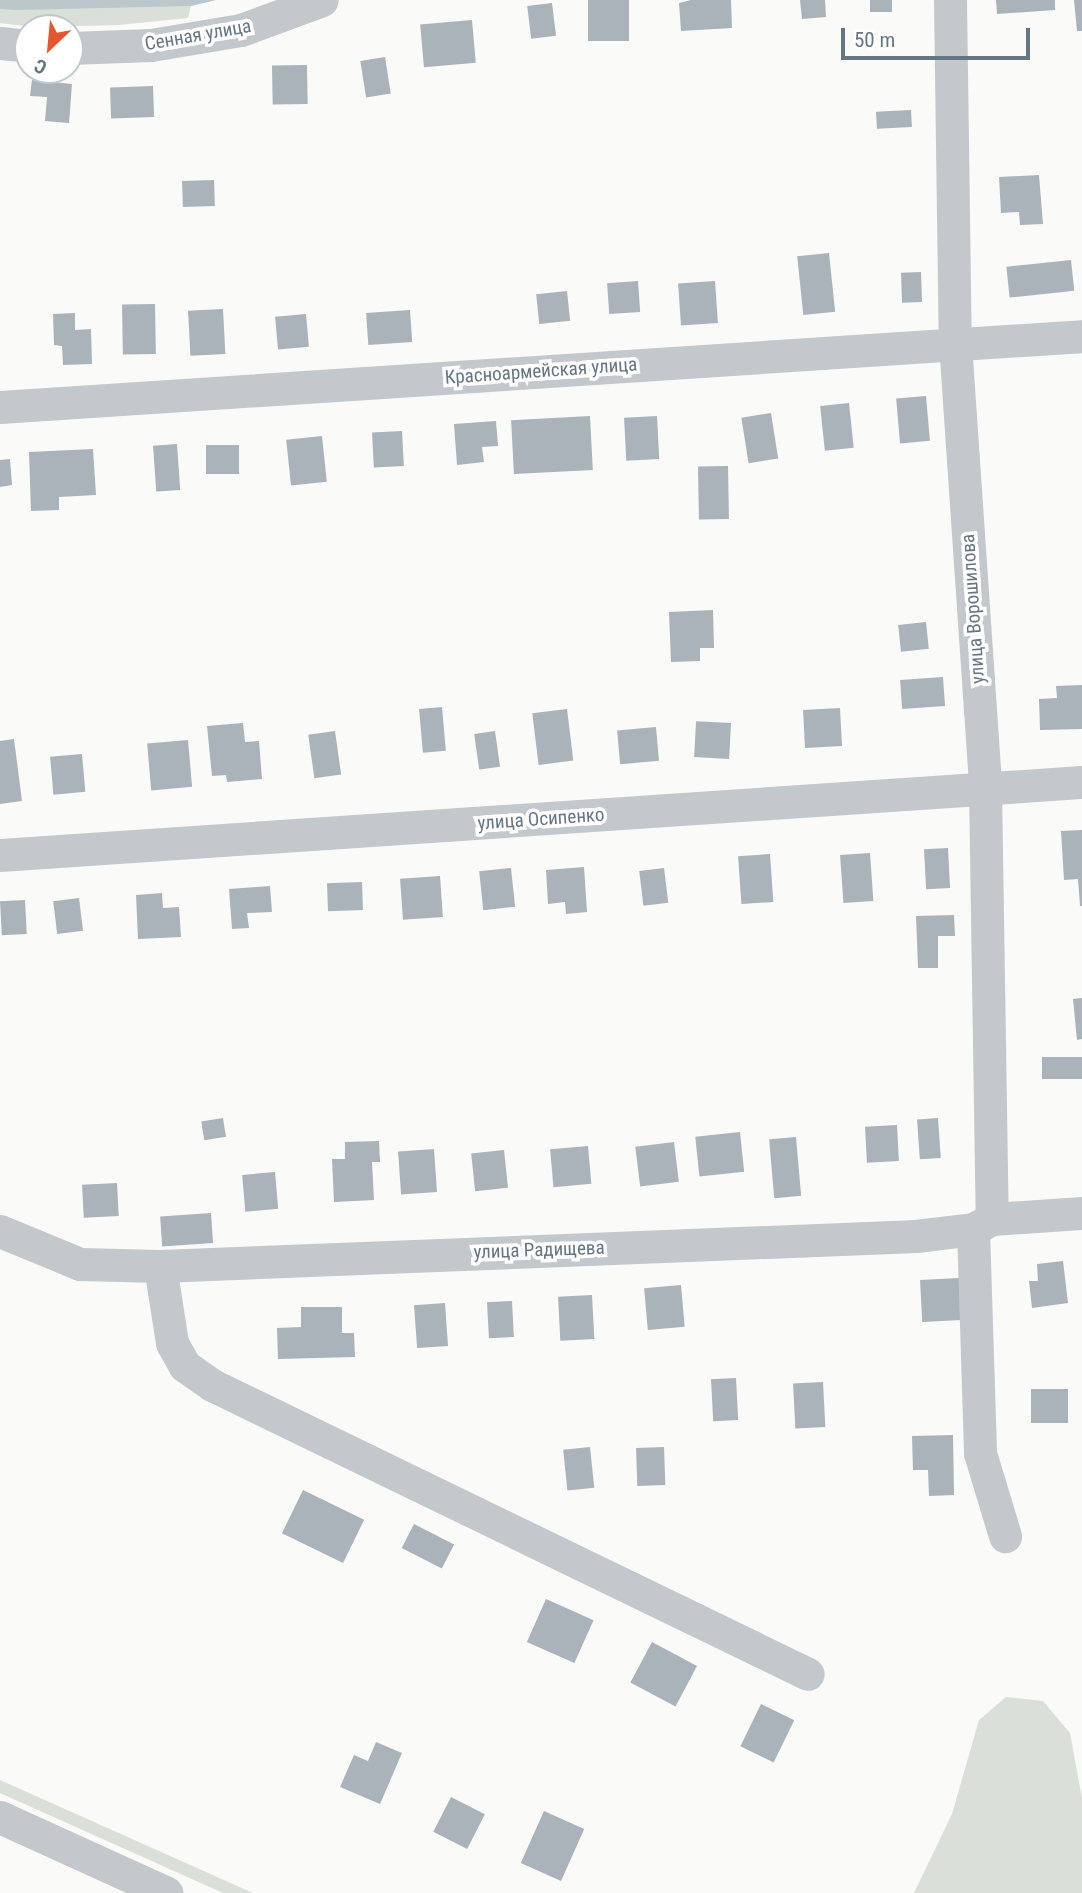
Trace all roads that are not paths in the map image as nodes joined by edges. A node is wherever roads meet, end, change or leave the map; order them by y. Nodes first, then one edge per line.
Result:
1 (950, 0) edge
2 (319, 1) edge
3 (84, 47) edge
4 (1082, 336) edge
5 (954, 344) junction
6 (0, 407) edge
7 (1082, 782) edge
8 (985, 788) junction
9 (0, 855) edge
10 (1082, 1213) edge
11 (983, 1224) junction
12 (0, 1231) edge
13 (160, 1266) junction
14 (1005, 1536) dead end
15 (808, 1674) dead end
16 (0, 1817) edge
17 (167, 1893) edge

1 - 5 street, улица Ворошилова
2 - 3 street, Сенная улица
4 - 5 street, Красноармейская улица
5 - 6 street, Красноармейская улица
5 - 8 street, улица Ворошилова
7 - 8 street, улица Осипенко
8 - 9 street, улица Осипенко
8 - 11 street, улица Ворошилова
10 - 11 street, улица Радищева
11 - 13 street, улица Радищева
11 - 14 street, улица Ворошилова
12 - 13 street, улица Радищева
13 - 15 street
16 - 17 street

